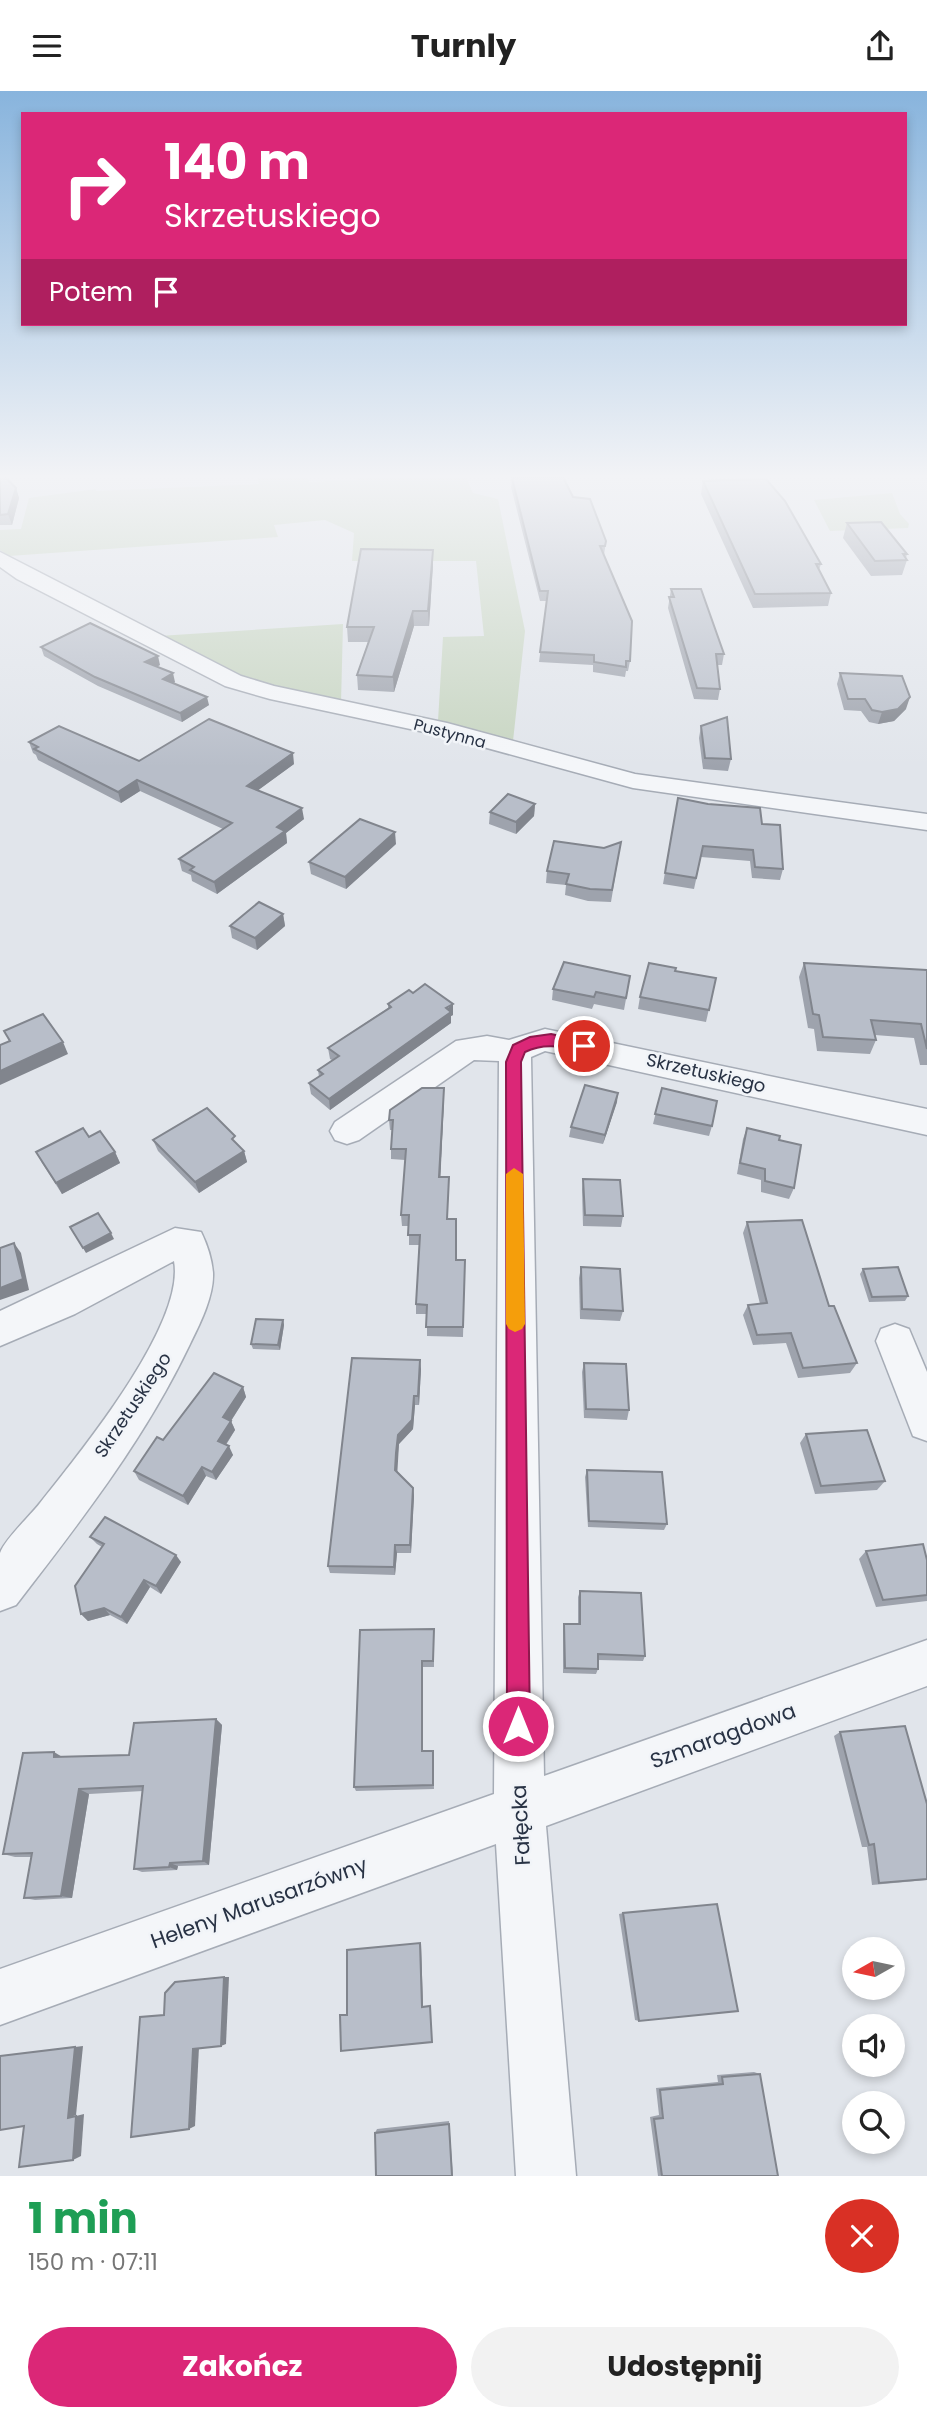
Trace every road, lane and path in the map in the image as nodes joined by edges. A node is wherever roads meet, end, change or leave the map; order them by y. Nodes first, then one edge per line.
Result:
1 (20, 572) edge
2 (927, 822) edge
3 (515, 1053) junction
4 (927, 1122) edge
5 (346, 1131) dead end
6 (0, 1329) edge
7 (895, 1341) dead end
8 (927, 1422) edge
9 (1, 1582) edge
10 (927, 1663) edge
11 (519, 1809) junction
12 (0, 1997) edge
13 (546, 2176) edge

1 - 2 street, Pustynna
3 - 4 street, Skrzetuskiego
3 - 5 street, Skrzetuskiego
3 - 11 street, Fałęcka
6 - 9 street, Skrzetuskiego
7 - 8 street
10 - 11 street, Szmaragdowa
11 - 12 street, Heleny Marusarzówny
11 - 13 street, Fałęcka

